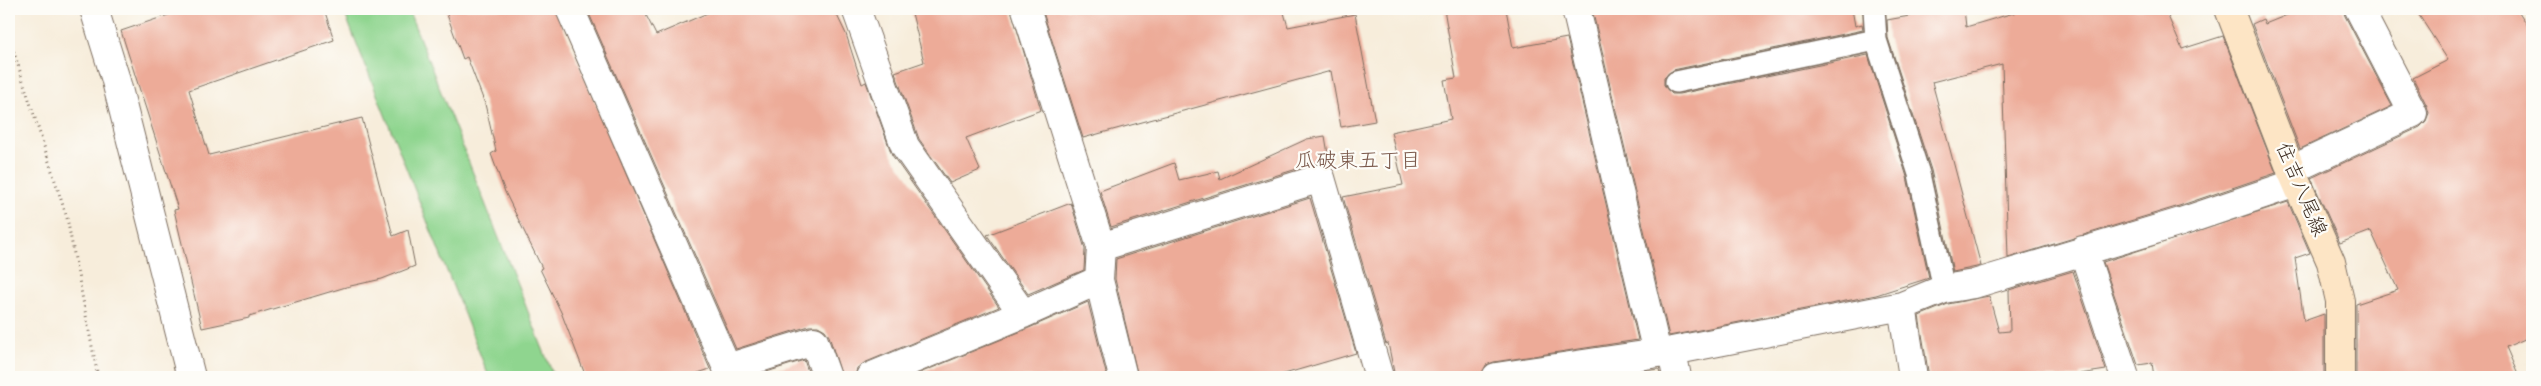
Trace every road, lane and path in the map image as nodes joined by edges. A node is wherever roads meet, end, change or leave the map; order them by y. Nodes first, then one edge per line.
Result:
1 (94, 9) edge
2 (570, 9) edge
3 (856, 9) edge
4 (1026, 9) edge
5 (1576, 9) edge
6 (1874, 9) edge
7 (2229, 9) edge
8 (2360, 9) edge
9 (9, 37) edge
10 (1876, 40) junction
11 (1676, 82) dead end
12 (2294, 177) junction
13 (1101, 247) junction
14 (2082, 250) junction
15 (1099, 280) junction
16 (1944, 289) junction
17 (1902, 306) junction
18 (1023, 314) junction
19 (1669, 360) edge
20 (98, 377) edge
21 (191, 377) edge
22 (827, 377) edge
23 (870, 377) edge
24 (1123, 377) edge
25 (1379, 377) edge
26 (1496, 377) edge
27 (1914, 377) edge
28 (2125, 377) edge
29 (2340, 377) edge

1 - 21 street
2 - 22 street
3 - 18 street
4 - 13 street
5 - 19 street
6 - 10 lane
7 - 12 main road, 住吉八尾線
8 - 12 street
9 - 20 path
10 - 11 lane
10 - 16 lane
12 - 14 street
12 - 29 main road, 住吉八尾線
13 - 15 street
13 - 25 street
14 - 16 street
14 - 28 street
15 - 18 street
15 - 24 street
16 - 17 street
17 - 19 street
17 - 27 street
18 - 23 street
19 - 26 street

